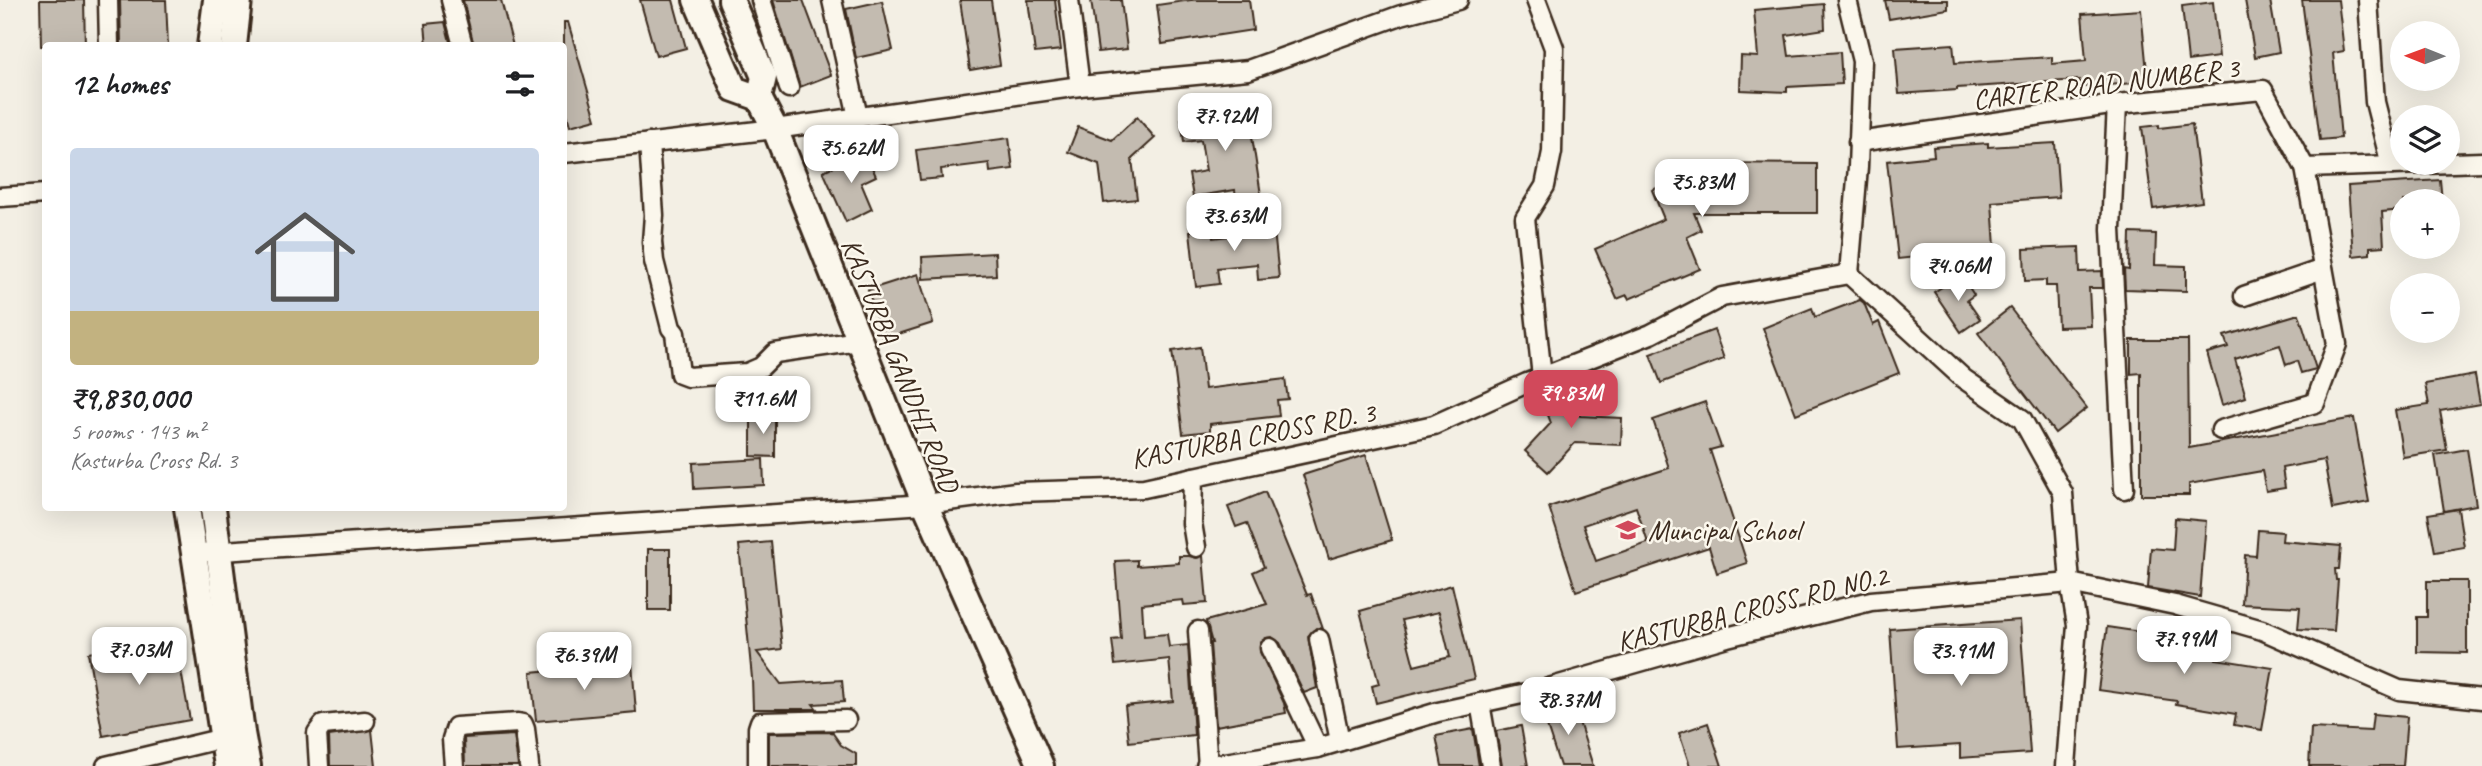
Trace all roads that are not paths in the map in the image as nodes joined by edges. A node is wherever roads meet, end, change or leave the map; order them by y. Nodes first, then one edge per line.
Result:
1 (108, 0) edge
2 (216, 0) edge
3 (239, 0) edge
4 (451, 0) edge
5 (696, 0) edge
6 (731, 0) edge
7 (761, 0) edge
8 (832, 0) edge
9 (1069, 0) edge
10 (1458, 0) edge
11 (1536, 0) edge
12 (1847, 0) edge
13 (2368, 0) edge
14 (109, 42) edge
15 (211, 42) edge
16 (234, 42) edge
17 (462, 42) edge
18 (1080, 86) junction
19 (789, 88) dead end
20 (759, 98) junction
21 (2117, 104) junction
22 (858, 117) junction
23 (775, 129) junction
24 (1858, 142) junction
25 (649, 144) junction
26 (567, 153) edge
27 (2482, 162) edge
28 (2460, 163) edge
29 (2390, 165) joint
30 (2305, 168) junction
31 (42, 194) edge
32 (0, 197) edge
33 (2323, 269) junction
34 (1849, 274) junction
35 (2244, 296) dead end
36 (859, 341) junction
37 (1542, 377) junction
38 (2221, 430) dead end
39 (1193, 477) junction
40 (2124, 489) dead end
41 (925, 504) junction
42 (188, 511) edge
43 (213, 511) edge
44 (1196, 547) dead end
45 (206, 553) junction
46 (2070, 583) junction
47 (1198, 631) dead end
48 (1319, 639) dead end
49 (1270, 648) dead end
50 (2482, 699) edge
51 (1480, 703) junction
52 (365, 720) dead end
53 (846, 720) dead end
54 (232, 736) junction
55 (1340, 741) junction
56 (1318, 748) junction
57 (106, 766) edge
58 (227, 766) edge
59 (248, 766) edge
60 (319, 766) edge
61 (454, 766) edge
62 (529, 766) edge
63 (758, 766) edge
64 (1041, 766) edge
65 (1207, 766) edge
66 (1491, 766) edge
67 (2066, 766) edge

1 - 14 street
2 - 15 main road
3 - 16 main road
4 - 17 street
5 - 20 main road
6 - 20 main road
7 - 19 street
8 - 22 street
9 - 18 street
10 - 18 street
11 - 37 street
12 - 24 street
13 - 29 street
18 - 22 street
20 - 23 main road, KASTURBA GANDHI ROAD
21 - 24 street, CARTER ROAD NUMBER 3
21 - 30 street, CARTER ROAD NUMBER 3
21 - 40 street
22 - 23 street
23 - 25 street
23 - 36 main road, KASTURBA GANDHI ROAD
24 - 34 street
25 - 26 street
25 - 36 street
27 - 28 street
29 - 30 street
30 - 33 street
31 - 32 street
33 - 35 street
33 - 38 street
34 - 37 street, KASTURBA CROSS RD. 3
34 - 46 street
36 - 41 main road, KASTURBA GANDHI ROAD
37 - 39 street, KASTURBA CROSS RD. 3
39 - 41 street, KASTURBA CROSS RD. 3
39 - 44 street
41 - 45 street, KASTURBA CROSS RD. 3
41 - 64 main road, KASTURBA GANDHI ROAD
42 - 45 main road
43 - 45 main road
45 - 54 main road
46 - 50 street, KASTURBA CROSS RD NO.2
46 - 51 street, KASTURBA CROSS RD NO.2
46 - 67 street
47 - 65 street
48 - 55 street
49 - 56 street
51 - 55 street, KASTURBA CROSS RD NO.2
51 - 66 street
52 - 60 street
53 - 63 street
54 - 57 street
54 - 58 main road
54 - 59 main road
55 - 56 street, KASTURBA CROSS RD NO.2
56 - 65 street, KASTURBA CROSS RD NO.2
61 - 62 street

